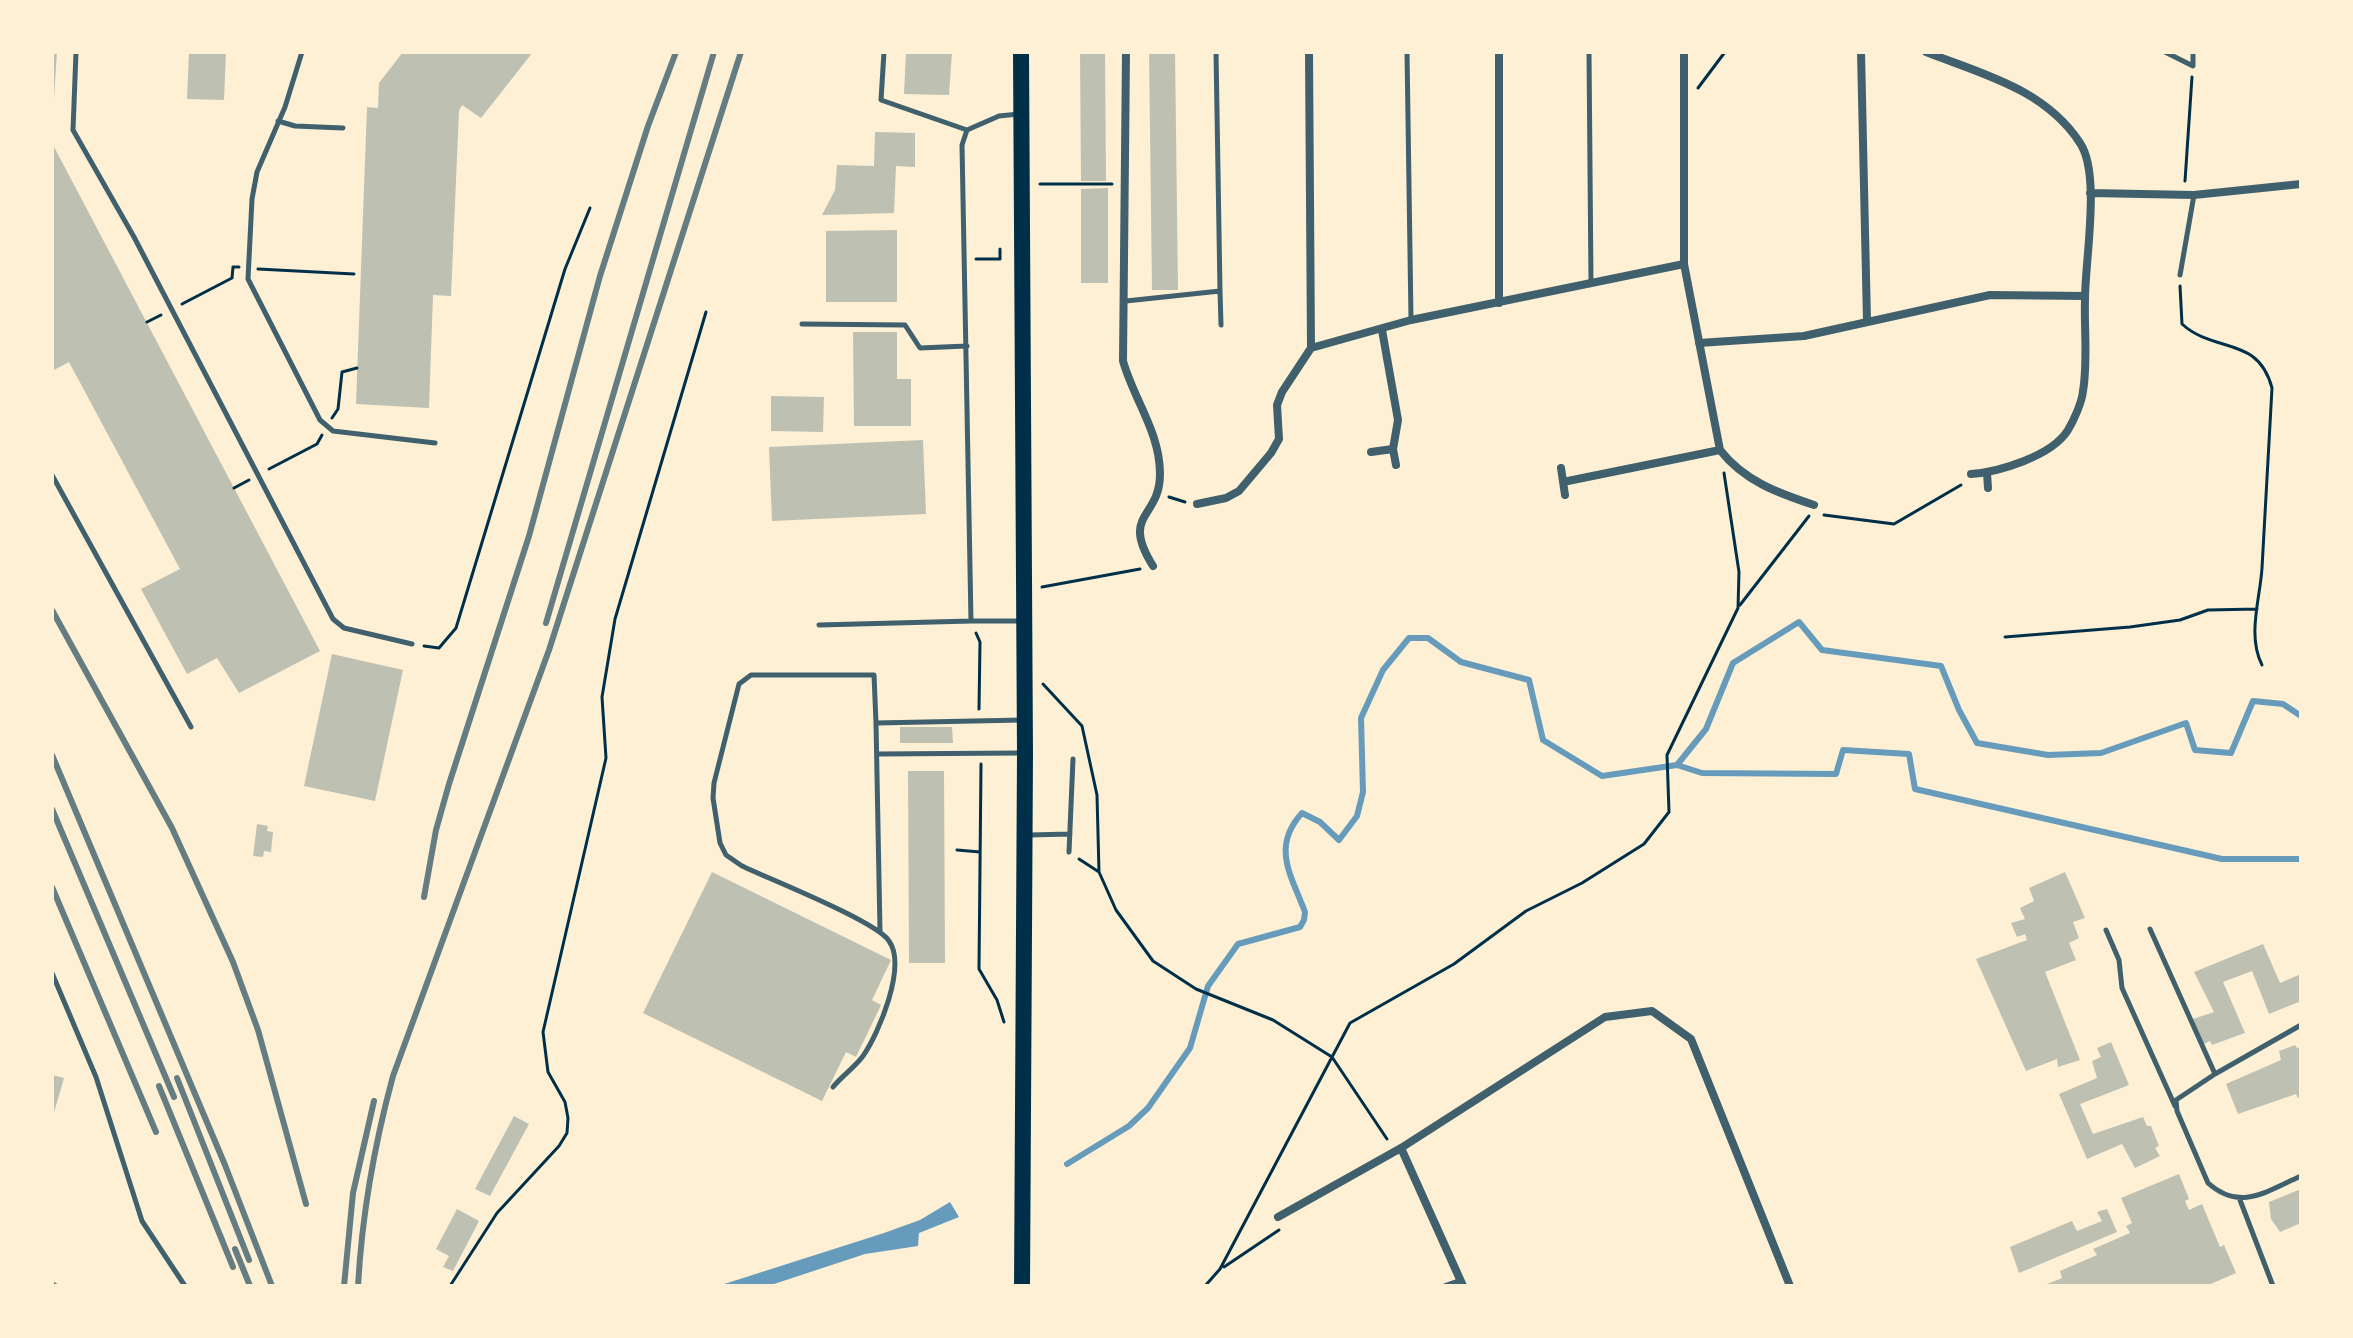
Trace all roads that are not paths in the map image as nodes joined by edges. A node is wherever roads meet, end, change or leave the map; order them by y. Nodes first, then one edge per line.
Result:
1 (76, 52) edge
2 (302, 52) edge
3 (884, 52) edge
4 (1021, 52) edge
5 (1126, 52) edge
6 (1216, 52) edge
7 (1309, 52) edge
8 (1407, 52) edge
9 (1499, 52) edge
10 (1589, 52) edge
11 (1684, 52) edge
12 (1861, 52) edge
13 (1926, 52) edge
14 (2165, 52) edge
15 (2193, 52) edge
16 (1024, 114) junction
17 (278, 121) junction
18 (343, 128) dead end
19 (967, 130) junction
20 (2301, 184) edge
21 (2090, 193) junction
22 (2194, 195) junction
23 (1684, 264) junction
24 (2180, 275) road end
25 (1591, 284) junction
26 (1220, 291) junction
27 (2085, 296) junction
28 (1126, 301) junction
29 (1499, 303) junction
30 (1411, 320) junction
31 (1867, 321) junction
32 (802, 324) dead end
33 (1221, 325) dead end
34 (1382, 330) junction
35 (1699, 343) junction
36 (967, 346) junction
37 (1311, 348) junction
38 (435, 443) dead end
39 (1393, 449) junction
40 (1720, 450) junction
41 (1371, 452) dead end
42 (1396, 465) dead end
43 (1561, 468) dead end
44 (1985, 473) junction
45 (1971, 474) dead end
46 (52, 475) edge
47 (1563, 482) junction
48 (1988, 488) dead end
49 (1565, 495) dead end
50 (1197, 504) road end
51 (1814, 505) dead end
52 (1153, 566) road end
53 (971, 621) junction
54 (1024, 621) junction
55 (819, 625) dead end
56 (412, 644) road end
57 (1024, 720) junction
58 (876, 723) junction
59 (191, 727) dead end
60 (1025, 753) junction
61 (877, 754) junction
62 (1073, 759) dead end
63 (1070, 834) junction
64 (1024, 835) junction
65 (1069, 852) road end
66 (2150, 929) dead end
67 (2106, 930) dead end
68 (880, 931) junction
69 (52, 973) edge
70 (2301, 1025) edge
71 (2215, 1074) junction
72 (833, 1087) dead end
73 (2177, 1111) junction
74 (1401, 1148) junction
75 (2301, 1176) edge
76 (2240, 1200) junction
77 (1278, 1217) road end
78 (1462, 1283) edge
79 (185, 1286) edge
80 (1022, 1286) edge
81 (1444, 1286) edge
82 (1790, 1286) edge
83 (2273, 1286) edge

1 - 56 lane
2 - 17 lane
3 - 19 lane
4 - 16 main road
5 - 28 street
6 - 26 lane
7 - 37 street
8 - 30 lane
9 - 29 street
10 - 25 lane
11 - 23 street
12 - 31 street
13 - 21 street
14 - 15 lane
16 - 19 lane
16 - 54 main road
17 - 18 lane
17 - 38 lane
19 - 36 lane
20 - 22 street
21 - 22 street
21 - 27 street
22 - 24 lane
23 - 25 street
23 - 35 street
25 - 29 street
26 - 28 lane
26 - 33 lane
27 - 31 street
27 - 44 street
28 - 52 street
29 - 30 street
30 - 34 street
31 - 35 street
32 - 36 lane
34 - 37 street
34 - 39 street
35 - 40 street
36 - 53 lane
37 - 50 street
39 - 41 street
39 - 42 street
40 - 47 street
40 - 51 street
43 - 47 street
44 - 45 street
44 - 48 street
46 - 59 lane
47 - 49 street
53 - 54 lane
53 - 55 lane
54 - 57 main road
57 - 58 lane
57 - 60 main road
58 - 61 lane
58 - 68 lane
60 - 61 lane
60 - 64 main road
61 - 68 lane
62 - 63 lane
63 - 64 lane
63 - 65 lane
64 - 80 main road
66 - 71 lane
67 - 73 lane
68 - 72 lane
69 - 79 lane
70 - 71 lane
71 - 73 lane
73 - 76 lane
74 - 77 street
74 - 78 street
74 - 82 street
75 - 76 lane
76 - 83 lane
78 - 81 lane

